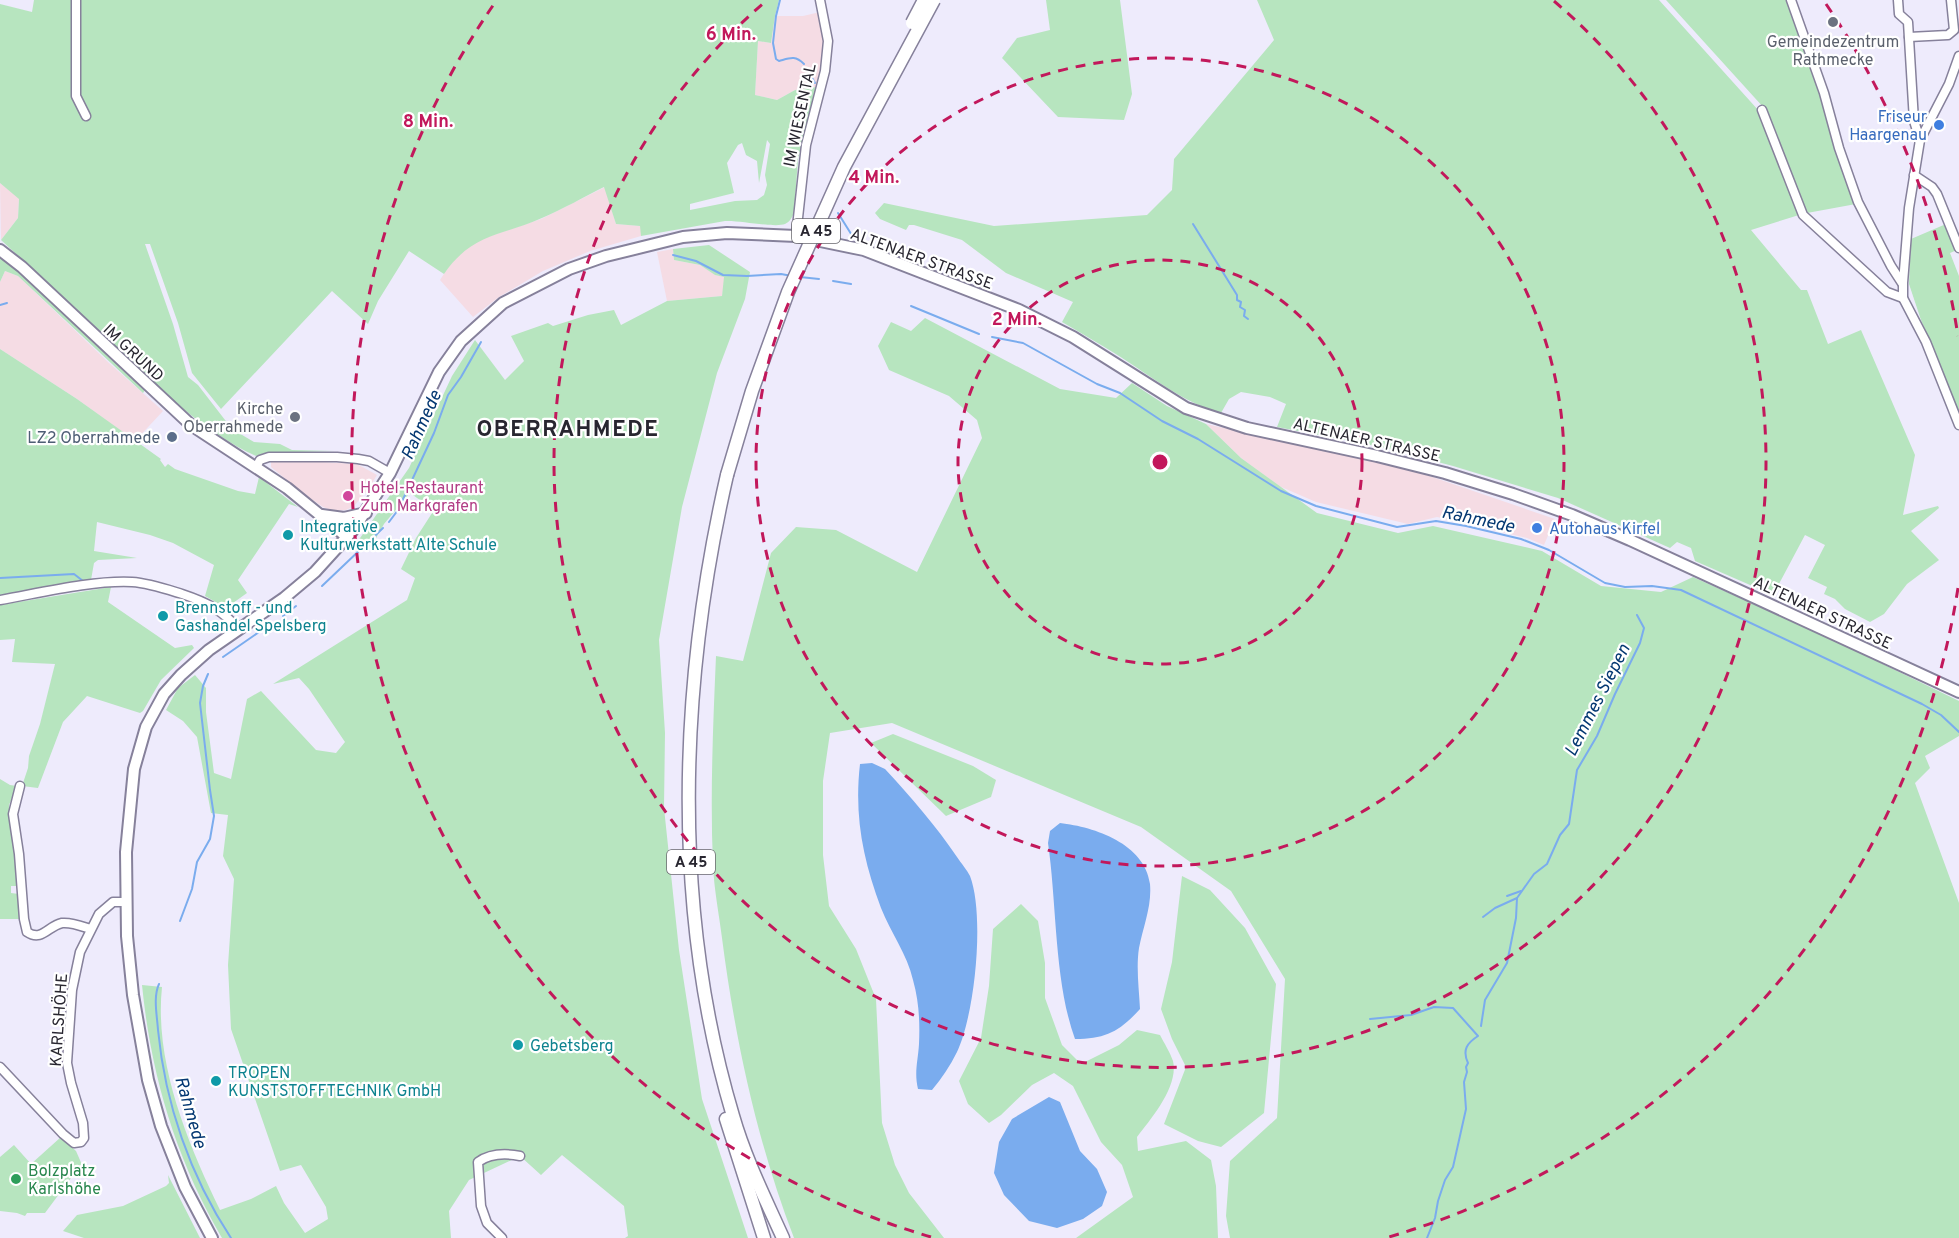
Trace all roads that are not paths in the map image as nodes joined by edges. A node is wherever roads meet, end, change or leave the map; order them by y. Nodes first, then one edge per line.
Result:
1 (76, 0) edge
2 (820, 0) edge
3 (924, 0) edge
4 (934, 0) edge
5 (1791, 0) edge
6 (1898, 0) edge
7 (1951, 0) edge
8 (1909, 37) junction
9 (1959, 56) edge
10 (1762, 110) dead end
11 (86, 116) dead end
12 (1920, 140) junction
13 (1914, 175) junction
14 (796, 236) junction
15 (1959, 248) edge
16 (0, 250) edge
17 (1902, 283) junction
18 (1903, 298) junction
19 (1959, 425) edge
20 (256, 467) junction
21 (390, 473) junction
22 (724, 474) junction
23 (366, 513) junction
24 (321, 515) junction
25 (347, 537) junction
26 (0, 600) edge
27 (238, 630) junction
28 (1959, 692) edge
29 (20, 786) dead end
30 (126, 902) junction
31 (90, 929) junction
32 (0, 1067) edge
33 (520, 1156) dead end
34 (212, 1238) edge
35 (502, 1238) edge
36 (764, 1238) edge
37 (783, 1238) edge

1 - 11 street
2 - 14 street, IM WIESENTAL
3 - 22 highway, A 45, bridge
4 - 22 highway, A 45, bridge
5 - 17 street
6 - 8 street
7 - 8 street
8 - 12 street
9 - 12 street
10 - 18 street
12 - 13 street
13 - 15 street
13 - 17 street
14 - 21 main road, ALTENAER STRASSE
14 - 28 main road, ALTENAER STRASSE
16 - 20 main road, IM GRUND
17 - 18 street
18 - 19 street
20 - 21 street
20 - 24 main road, IM GRUND
21 - 23 main road, ALTENAER STRASSE
22 - 36 highway, A 45
22 - 37 highway, A 45
23 - 24 main road
23 - 25 main road, ALTENAER STRASSE
24 - 25 main road, IM GRUND
25 - 27 main road, ALTENAER STRASSE
26 - 27 street
27 - 30 main road, ALTENAER STRASSE
29 - 31 street
30 - 31 street, KARLSHÖHE
30 - 34 main road, ALTENAER STRASSE
31 - 32 street, KARLSHÖHE
33 - 35 street

